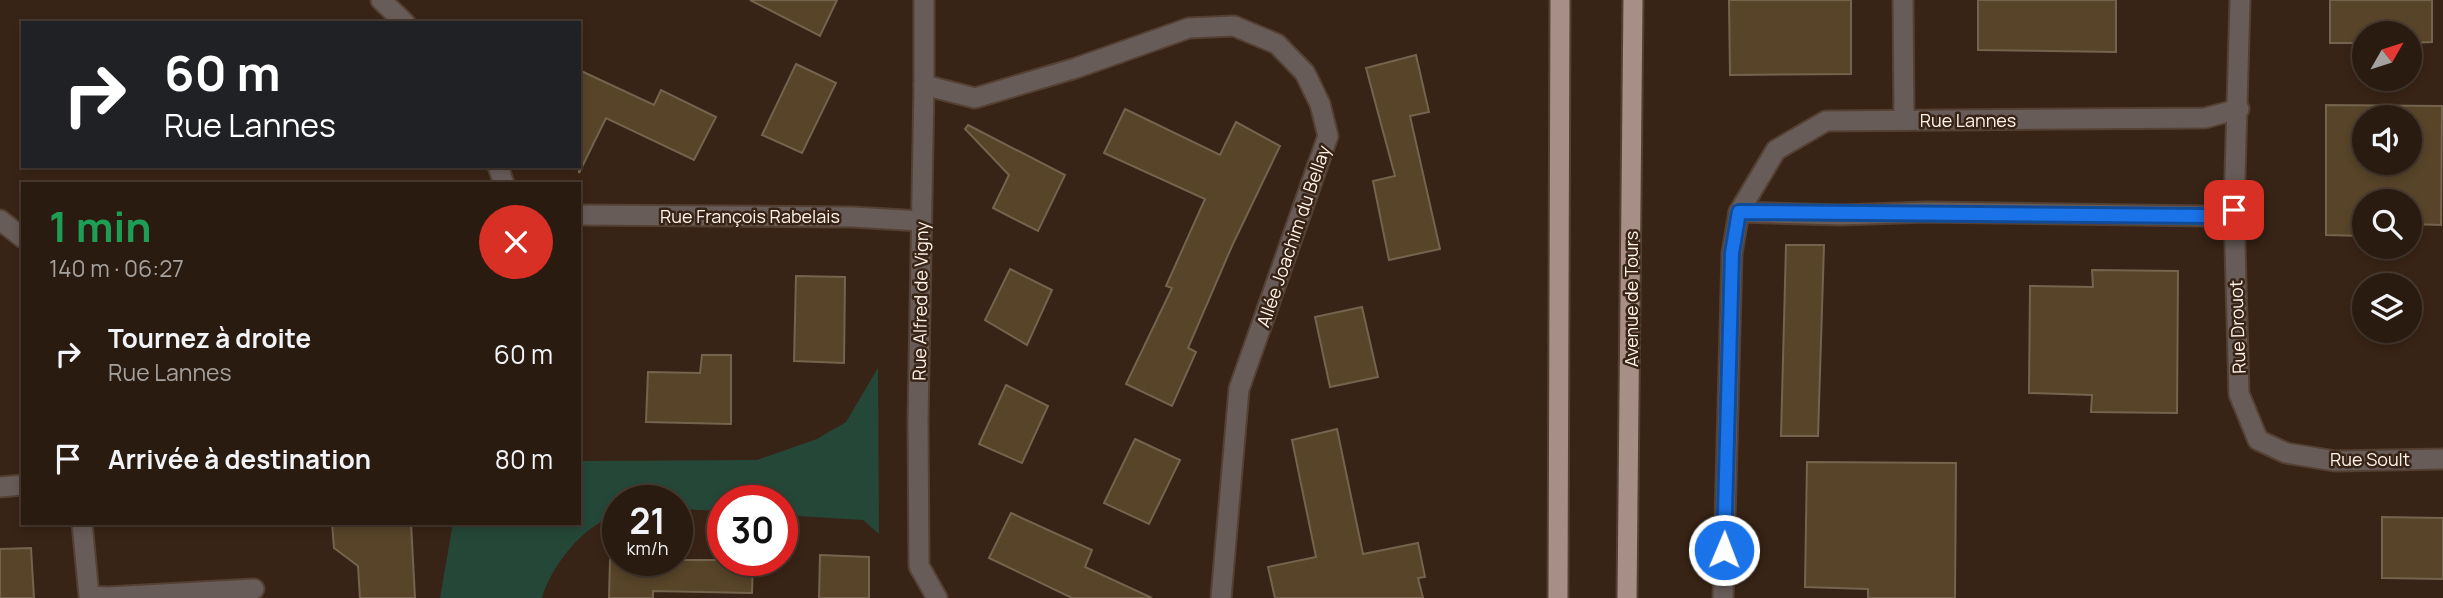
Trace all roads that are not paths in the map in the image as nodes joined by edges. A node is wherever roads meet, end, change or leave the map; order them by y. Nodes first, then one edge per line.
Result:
1 (381, 0) edge
2 (924, 0) edge
3 (1560, 0) edge
4 (1633, 0) edge
5 (1903, 0) edge
6 (2240, 0) edge
7 (403, 21) edge
8 (924, 85) junction
9 (2238, 109) junction
10 (1904, 120) junction
11 (2234, 210) junction
12 (1739, 212) junction
13 (581, 215) edge
14 (0, 220) edge
15 (921, 221) junction
16 (21, 236) edge
17 (2258, 440) joint
18 (2443, 459) edge
19 (21, 485) edge
20 (0, 487) edge
21 (82, 525) edge
22 (254, 589) dead end
23 (937, 598) edge
24 (1221, 598) edge
25 (1558, 598) edge
26 (1628, 598) edge
27 (1723, 598) edge

1 - 7 street
2 - 8 street, Rue Alfred de Vigny
3 - 25 main road
4 - 26 main road, Avenue de Tours
5 - 10 street
6 - 9 street, Rue Drouot
8 - 15 street, Rue Alfred de Vigny
8 - 24 street, Allée Joachim du Bellay
9 - 10 street, Rue Lannes
9 - 11 street, Rue Drouot
10 - 12 street, Rue Lannes
11 - 12 street
11 - 17 street, Rue Drouot
12 - 27 street, Rue Lannes
13 - 15 street, Rue François Rabelais
14 - 16 street
15 - 23 street, Rue Alfred de Vigny
17 - 18 street, Rue Soult
19 - 20 street
21 - 22 street

